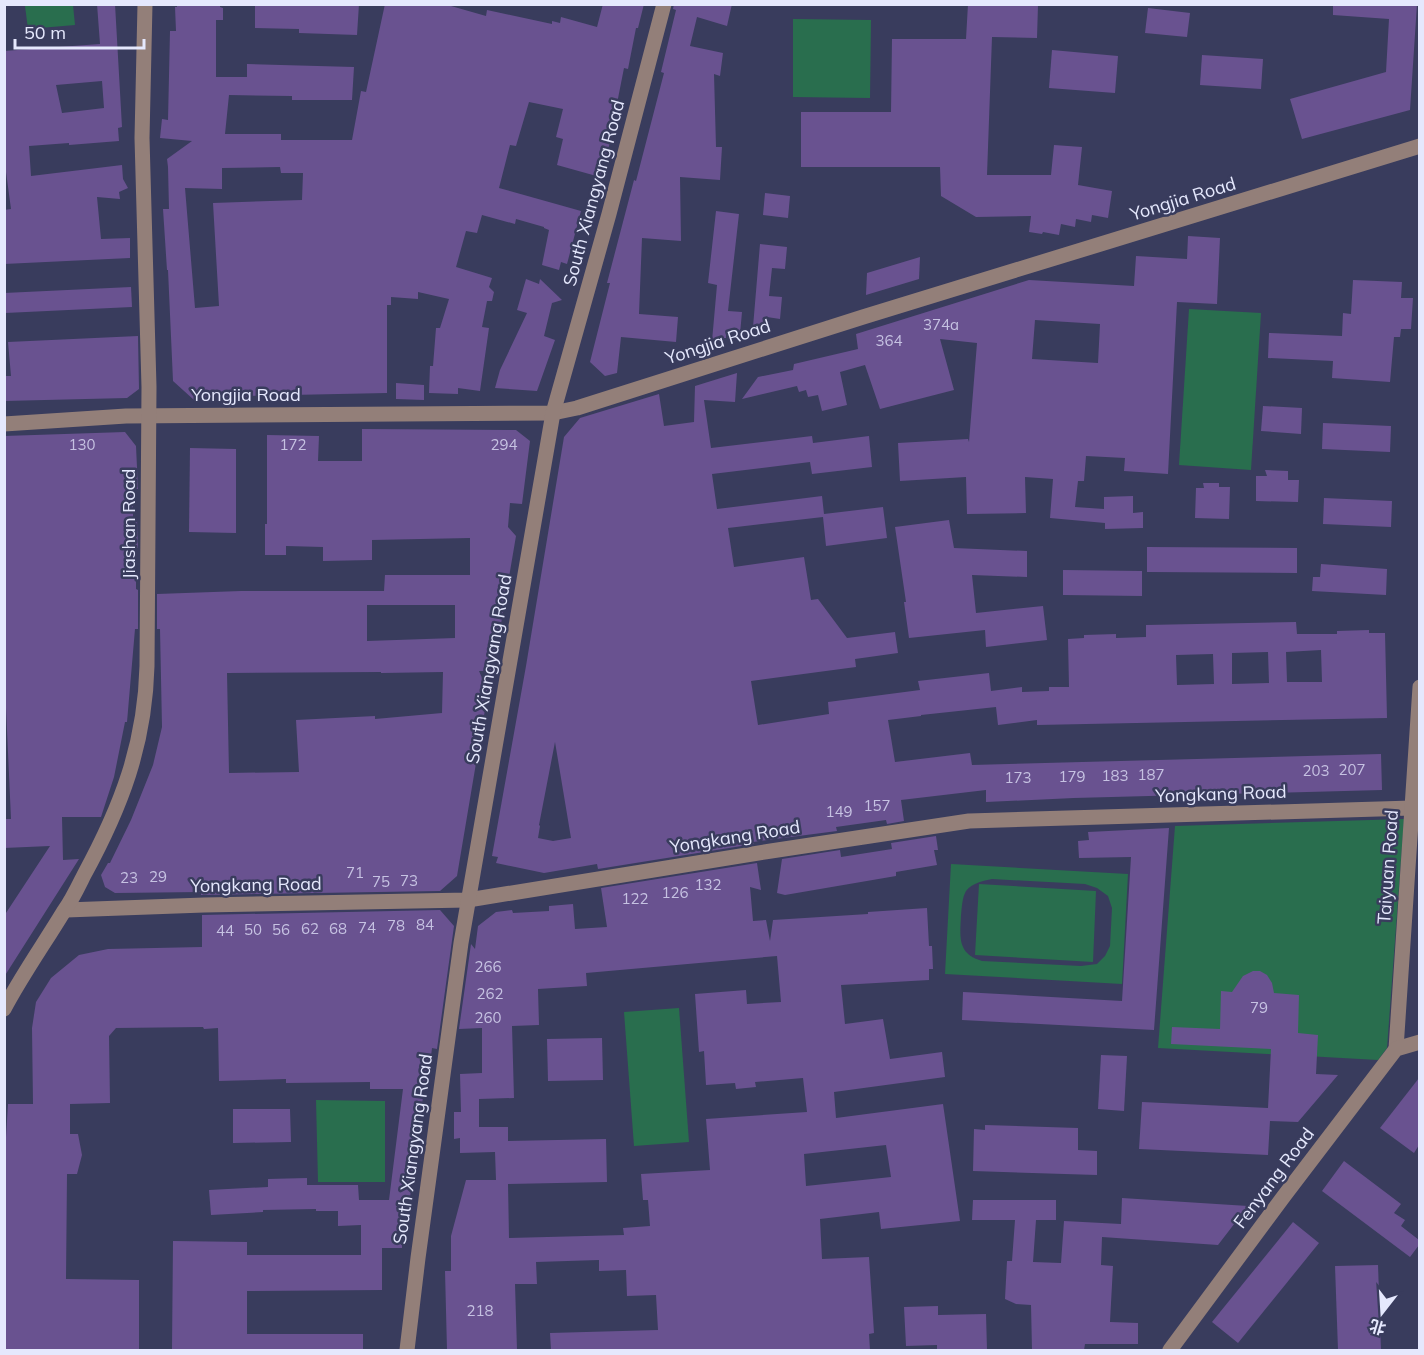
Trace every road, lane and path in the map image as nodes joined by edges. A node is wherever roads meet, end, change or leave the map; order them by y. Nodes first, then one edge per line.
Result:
1 (145, 4) edge
2 (664, 4) edge
3 (1419, 146) edge
4 (553, 413) junction
5 (149, 416) junction
6 (4, 424) edge
7 (1419, 687) edge
8 (1412, 808) junction
9 (468, 900) junction
10 (66, 910) junction
11 (4, 1009) edge
12 (1419, 1042) edge
13 (1396, 1049) junction
14 (407, 1350) edge
15 (1170, 1350) edge

1 - 5 street, Jiashan Road
2 - 4 street, South Xiangyang Road
3 - 4 street, Yongjia Road
4 - 5 street, Yongjia Road
4 - 9 street, South Xiangyang Road
5 - 6 street, Yongjia Road
5 - 10 street, Jiashan Road
7 - 8 street, Taiyuan Road
8 - 9 street, Yongkang Road
8 - 13 street, Taiyuan Road
9 - 10 street, Yongkang Road
9 - 14 street, South Xiangyang Road
10 - 11 street, Jiashan Road
12 - 13 street
13 - 15 street, Fenyang Road

